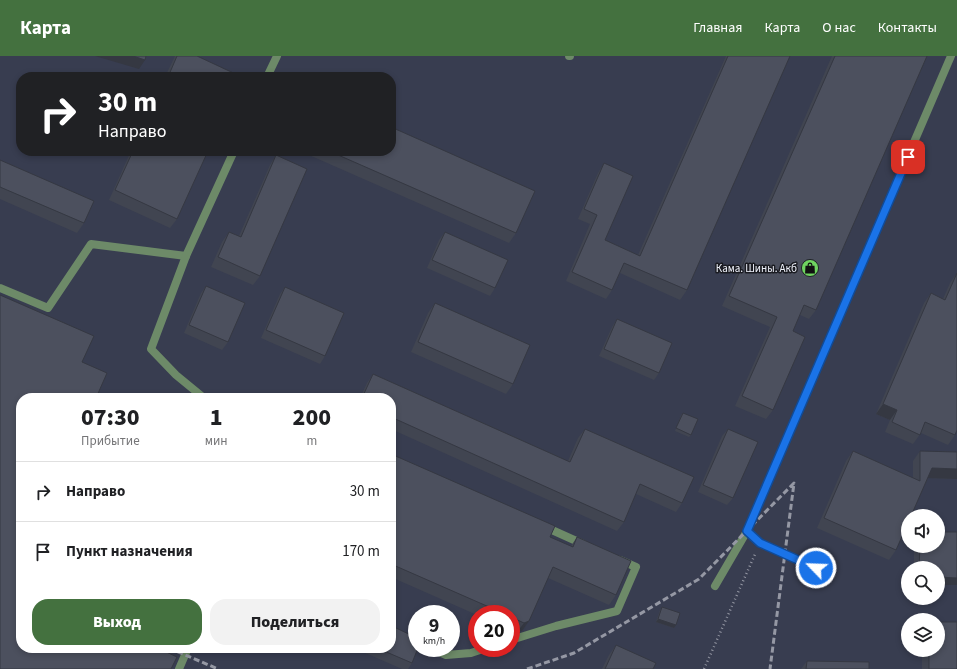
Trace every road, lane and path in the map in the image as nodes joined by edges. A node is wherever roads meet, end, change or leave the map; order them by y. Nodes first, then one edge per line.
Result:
1 (277, 56) edge
2 (952, 56) edge
3 (270, 72) edge
4 (232, 156) edge
5 (186, 256) junction
6 (0, 288) edge
7 (198, 393) edge
8 (532, 521) edge
9 (747, 531) junction
10 (760, 543) junction
11 (589, 546) edge
12 (609, 556) edge
13 (816, 568) dead end
14 (715, 586) dead end
15 (520, 637) edge
16 (186, 653) edge
17 (179, 669) edge
18 (704, 669) edge

1 - 3 lane
2 - 9 lane
4 - 5 lane
5 - 6 lane
5 - 7 lane
8 - 11 lane
9 - 10 lane
9 - 14 lane
10 - 13 lane
10 - 18 path
12 - 15 lane
16 - 17 lane

